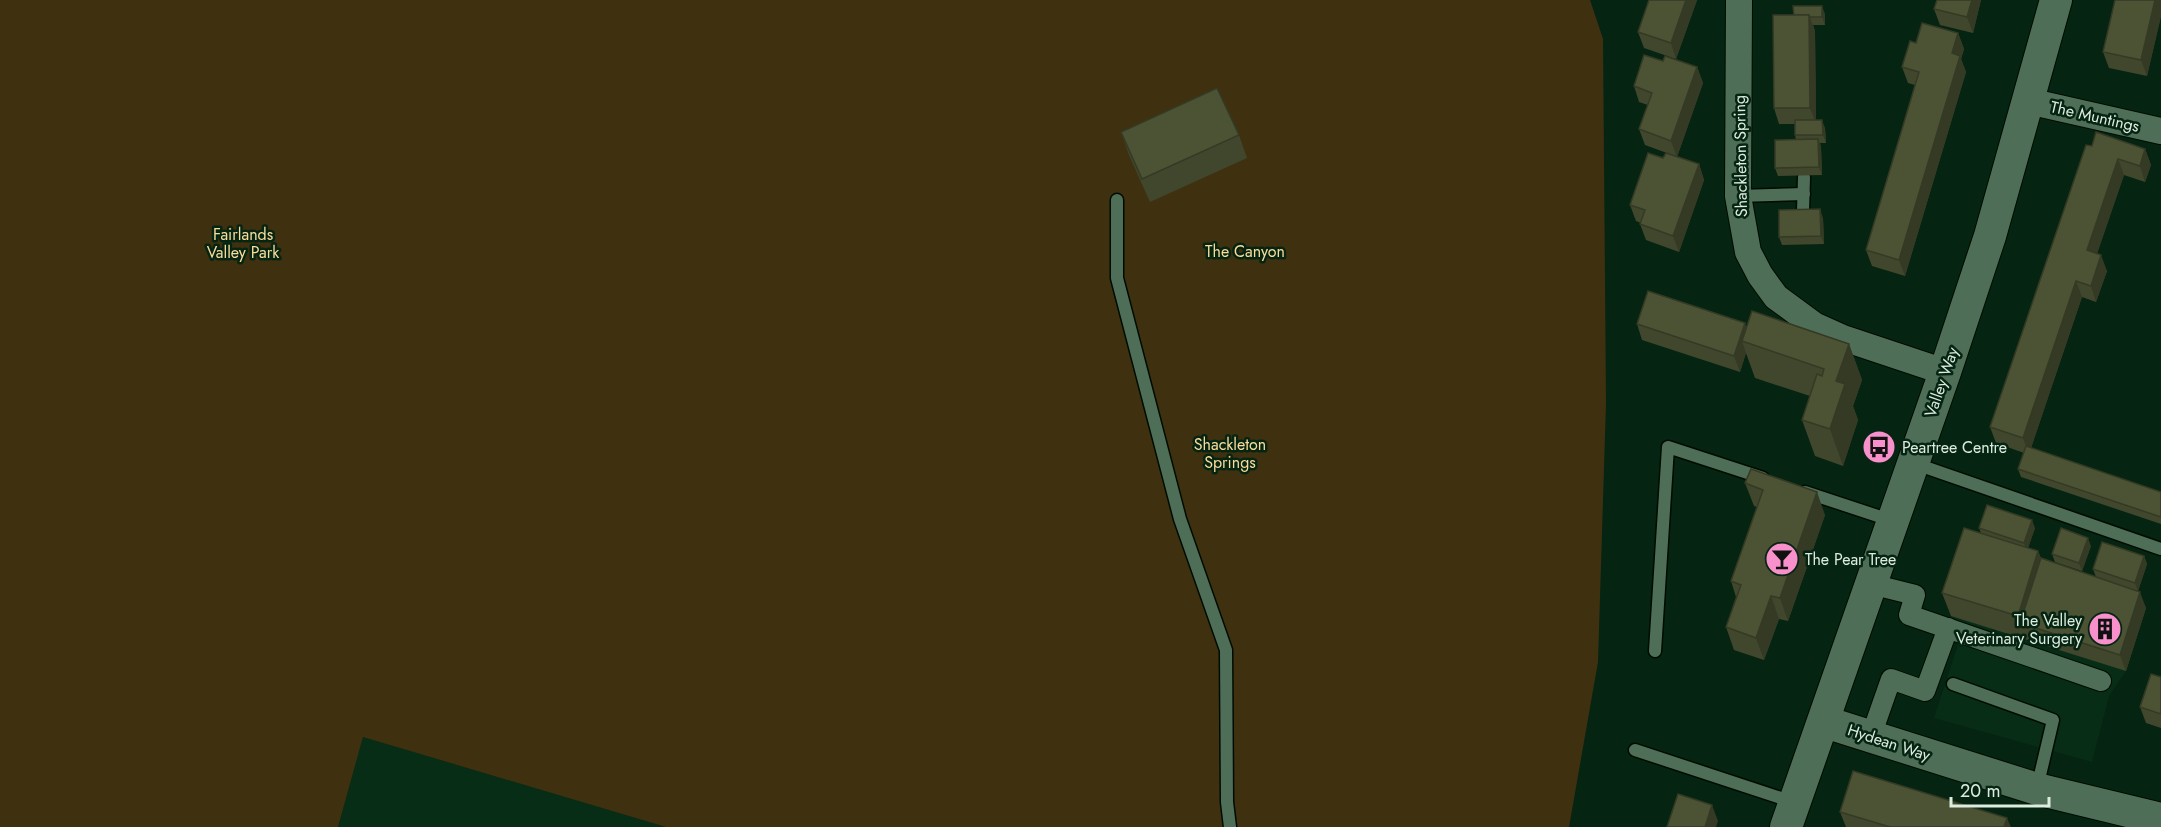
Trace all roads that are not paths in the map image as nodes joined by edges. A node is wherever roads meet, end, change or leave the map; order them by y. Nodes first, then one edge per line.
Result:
1 (1739, 0) edge
2 (2056, 0) edge
3 (2028, 101) junction
4 (2161, 131) edge
5 (1804, 177) edge
6 (1804, 194) junction
7 (1738, 196) junction
8 (1117, 200) dead end
9 (1803, 211) edge
10 (1945, 372) junction
11 (1912, 463) junction
12 (1774, 481) edge
13 (1795, 488) edge
14 (1893, 521) junction
15 (2161, 549) edge
16 (1871, 584) junction
17 (1948, 628) junction
18 (1655, 651) dead end
19 (2101, 681) dead end
20 (1953, 684) dead end
21 (1825, 722) junction
22 (1871, 736) junction
23 (1635, 750) dead end
24 (2037, 789) junction
25 (1790, 814) edge
26 (2161, 819) edge
27 (1230, 827) edge

1 - 7 street, Shackleton Spring
2 - 3 street, Valley Way
3 - 4 street, The Muntings
3 - 10 street, Valley Way
5 - 6 lane
6 - 7 lane
6 - 9 lane
7 - 10 street, Shackleton Spring
8 - 27 lane
10 - 11 street, Valley Way
11 - 14 street, Valley Way
11 - 15 lane
12 - 18 lane
13 - 14 lane
14 - 16 street, Valley Way
16 - 17 street
16 - 21 street, Valley Way
17 - 19 street
17 - 22 street
20 - 24 lane
21 - 22 street, Hydean Way
21 - 25 street, Valley Way
22 - 24 street, Hydean Way
23 - 25 lane
24 - 26 street, Hydean Way

